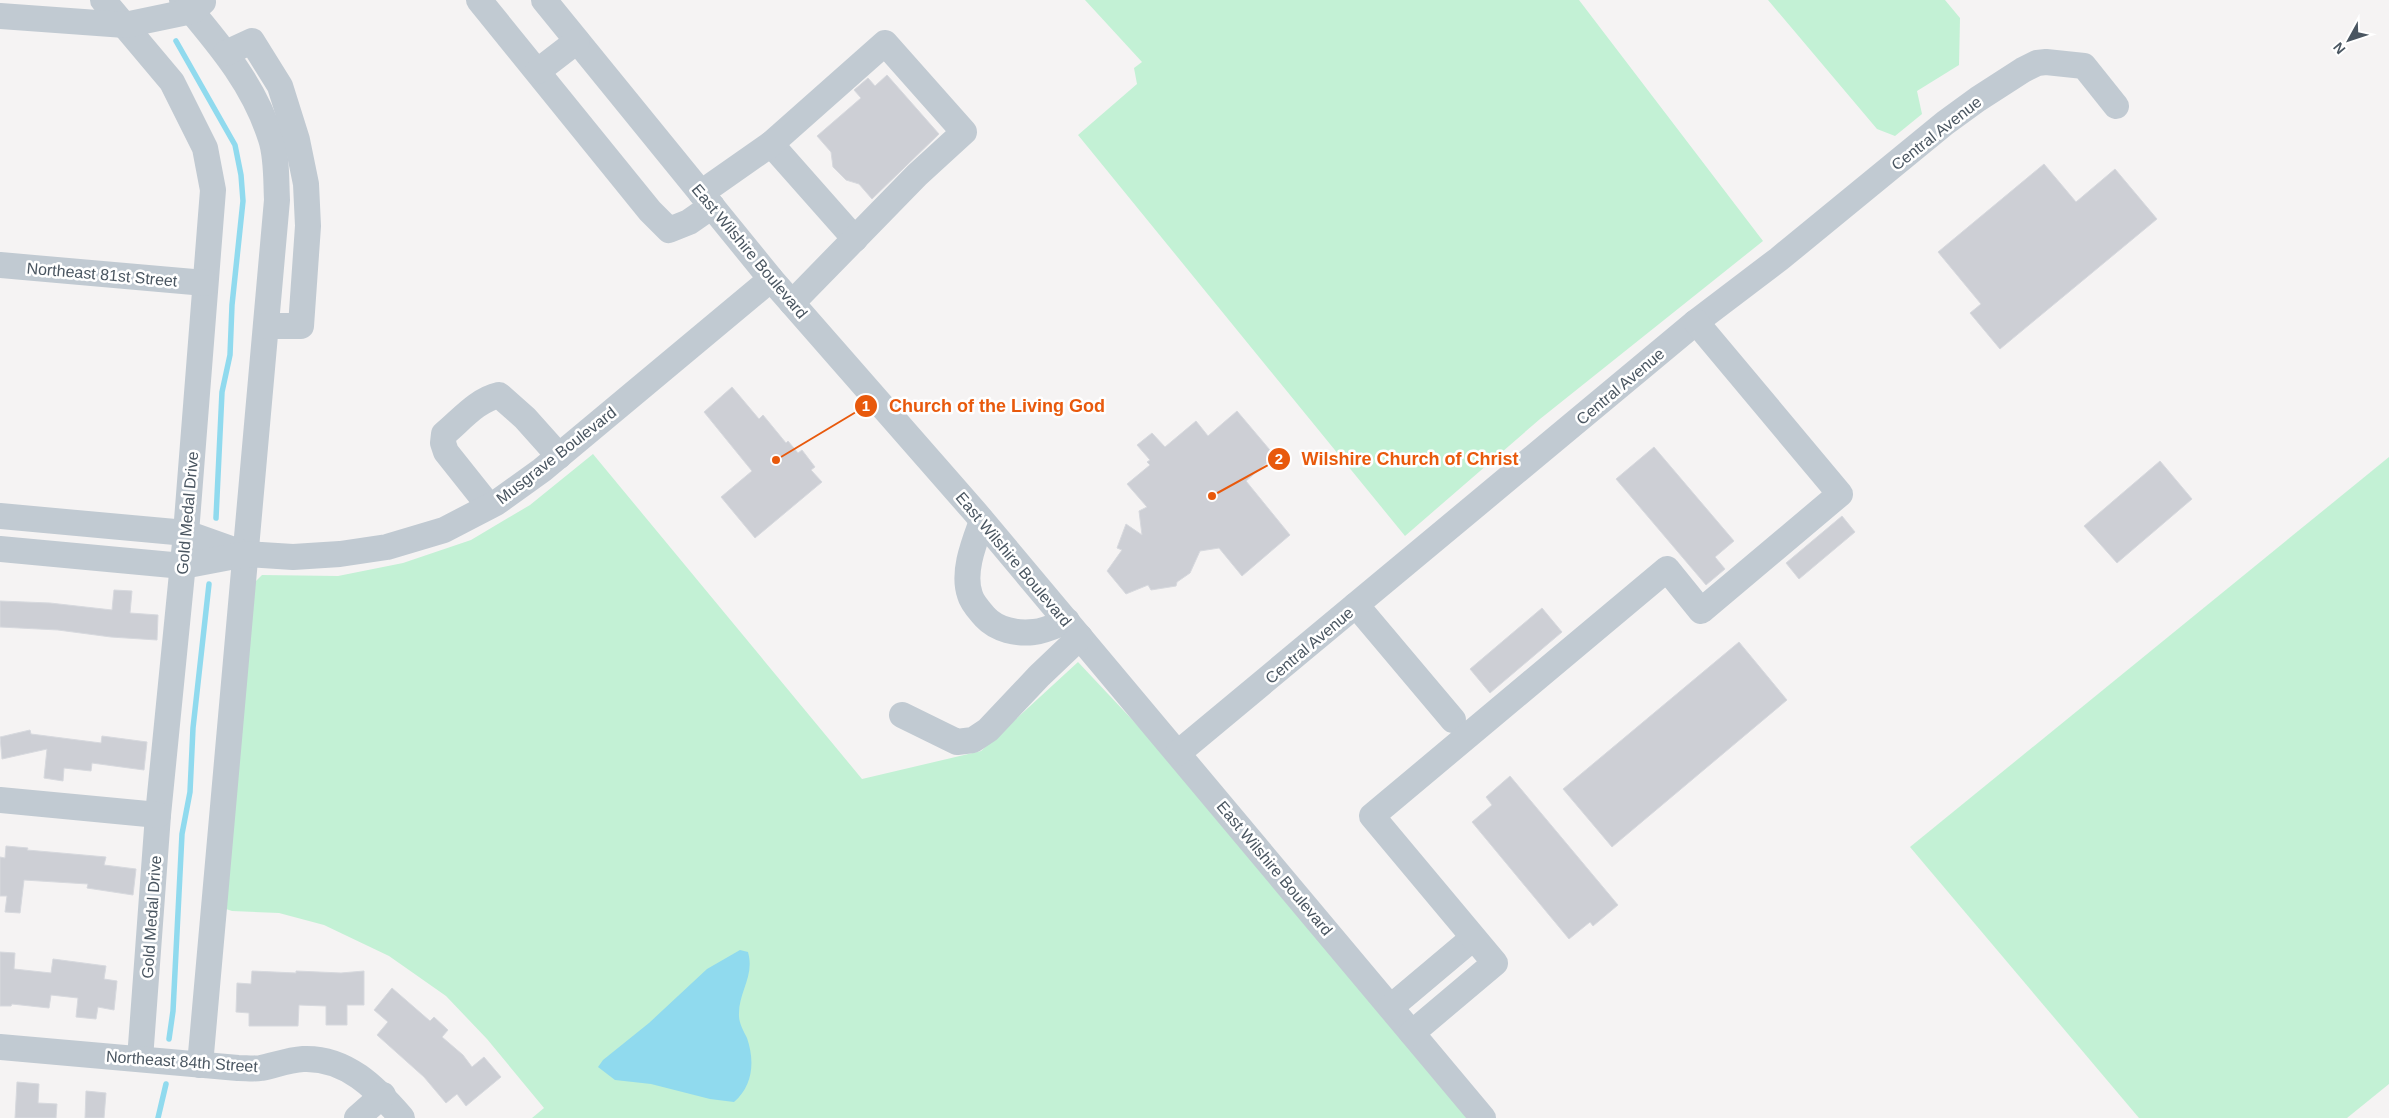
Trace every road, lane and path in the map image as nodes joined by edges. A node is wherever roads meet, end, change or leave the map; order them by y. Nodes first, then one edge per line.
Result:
1 (73, 0) edge
2 (103, 0) edge
3 (479, 0) edge
4 (544, 0) edge
5 (193, 4) edge
6 (0, 16) edge
7 (52, 20) junction
8 (124, 25) junction
9 (577, 41) junction
10 (226, 53) junction
11 (538, 71) junction
12 (2116, 106) dead end
13 (770, 144) junction
14 (302, 161) junction
15 (275, 167) junction
16 (706, 200) junction
17 (855, 239) junction
18 (0, 265) edge
19 (771, 280) junction
20 (205, 283) junction
21 (792, 303) junction
22 (1696, 322) junction
23 (266, 326) junction
24 (559, 456) junction
25 (489, 506) junction
26 (0, 516) edge
27 (982, 521) junction
28 (186, 532) junction
29 (0, 549) edge
30 (246, 554) junction
31 (183, 566) junction
32 (1356, 606) junction
33 (1074, 629) junction
34 (902, 715) dead end
35 (1453, 720) dead end
36 (1178, 753) junction
37 (0, 800) edge
38 (158, 815) junction
39 (1473, 938) junction
40 (1391, 1007) junction
41 (1412, 1033) junction
42 (0, 1047) edge
43 (140, 1060) junction
44 (200, 1064) junction
45 (383, 1096) junction
46 (356, 1118) edge
47 (402, 1118) edge
48 (1483, 1118) edge

1 - 7 street
2 - 8 street, Gold Medal Drive
3 - 11 street
4 - 9 street, East Wilshire Boulevard
5 - 8 street
5 - 10 street
6 - 7 street
7 - 8 street
8 - 20 street, Gold Medal Drive
9 - 11 street
9 - 16 street, East Wilshire Boulevard
10 - 14 street
10 - 15 street
11 - 16 street
12 - 22 street, Central Avenue
13 - 16 street
13 - 17 street
13 - 17 street
14 - 15 street
14 - 23 street
15 - 23 street
16 - 19 street, East Wilshire Boulevard
17 - 21 street
18 - 20 street, Northeast 81st Street
19 - 21 street, East Wilshire Boulevard
19 - 24 street, Musgrave Boulevard
20 - 28 street, Gold Medal Drive
21 - 27 street, East Wilshire Boulevard
22 - 32 street, Central Avenue
22 - 39 street
23 - 30 street
24 - 25 street, Musgrave Boulevard
24 - 25 street
25 - 30 street, Musgrave Boulevard
26 - 28 street, Musgrave Boulevard
27 - 33 street, East Wilshire Boulevard
27 - 33 street
28 - 30 street, Musgrave Boulevard
28 - 31 street, Gold Medal Drive
29 - 31 street, Musgrave Boulevard
30 - 31 street, Musgrave Boulevard
30 - 44 street
31 - 38 street, Gold Medal Drive
32 - 35 street
32 - 36 street, Central Avenue
33 - 34 street
33 - 36 street, East Wilshire Boulevard
36 - 40 street, East Wilshire Boulevard
37 - 38 street
38 - 43 street, Gold Medal Drive
39 - 40 street
39 - 41 street
40 - 41 street, East Wilshire Boulevard
41 - 48 street, East Wilshire Boulevard
42 - 43 street, Northeast 84th Street
43 - 44 street, Northeast 84th Street
44 - 45 street, Northeast 84th Street
45 - 46 street
45 - 47 street, Northeast 84th Street

